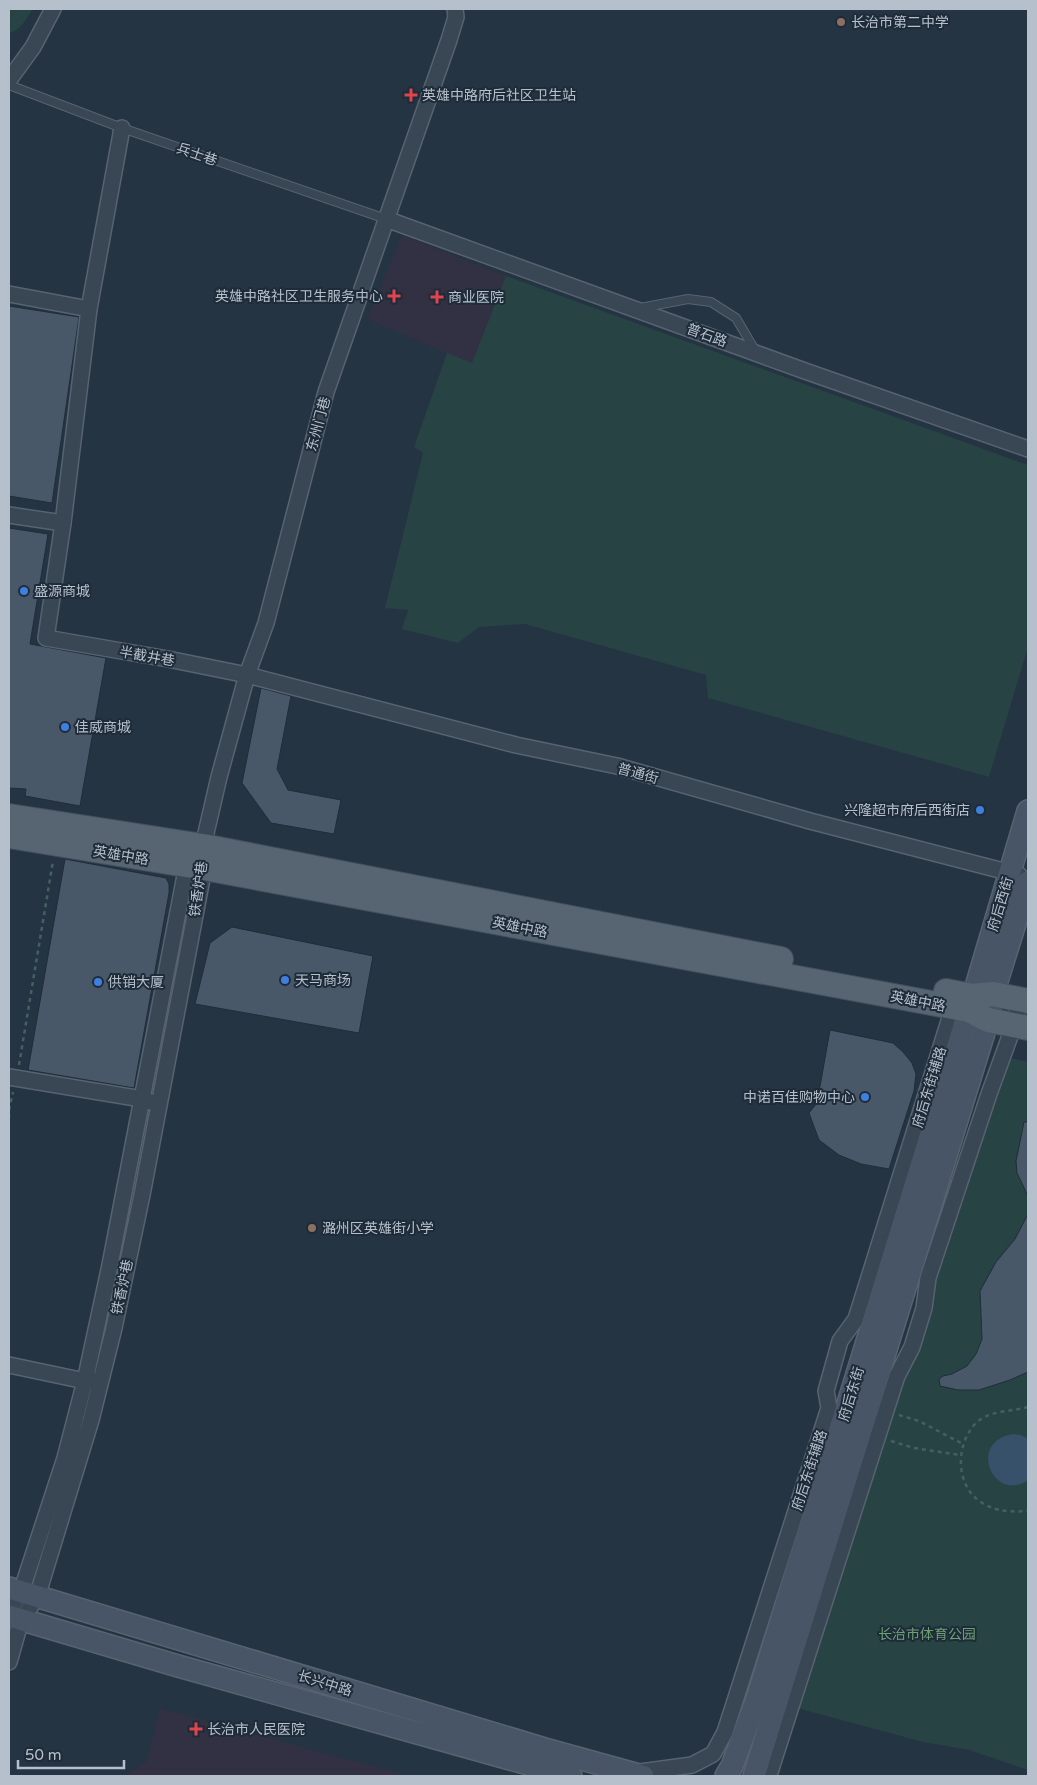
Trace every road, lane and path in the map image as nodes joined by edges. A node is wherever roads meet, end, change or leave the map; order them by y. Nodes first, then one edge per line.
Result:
1 (54, 9) edge
2 (455, 9) edge
3 (9, 80) edge
4 (9, 85) edge
5 (122, 128) junction
6 (386, 218) junction
7 (9, 294) edge
8 (89, 309) junction
9 (636, 309) junction
10 (757, 353) junction
11 (1028, 449) edge
12 (9, 515) edge
13 (63, 523) junction
14 (247, 675) junction
15 (1028, 811) edge
16 (9, 816) edge
17 (9, 836) edge
18 (56, 845) junction
19 (198, 860) junction
20 (1022, 878) edge
21 (1024, 1000) edge
22 (975, 1006) junction
23 (1021, 1027) edge
24 (13, 1078) edge
25 (142, 1099) junction
26 (159, 1105) junction
27 (9, 1110) edge
28 (9, 1118) edge
29 (9, 1364) edge
30 (85, 1381) junction
31 (101, 1381) junction
32 (1028, 1407) edge
33 (886, 1410) junction
34 (877, 1437) junction
35 (963, 1444) junction
36 (960, 1456) junction
37 (1028, 1512) edge
38 (22, 1592) edge
39 (13, 1616) edge
40 (9, 1662) edge
41 (631, 1775) edge
42 (572, 1776) edge
43 (726, 1776) edge
44 (754, 1776) edge
45 (767, 1776) edge

1 - 3 street
2 - 6 street, 东州门巷
4 - 5 lane, 兵士巷
5 - 6 lane, 兵士巷
5 - 8 street
6 - 9 street, 普石路
6 - 14 street, 东州门巷
7 - 8 street
8 - 13 street
9 - 10 street, 普石路
9 - 10 lane
10 - 11 street, 普石路
12 - 13 street
13 - 14 street, 半截井巷
14 - 19 street, 东州门巷
14 - 20 street, 普通街
15 - 20 main road, 府后西街
16 - 19 main road, 英雄中路
17 - 18 main road, 英雄中路
18 - 19 main road, 英雄中路
18 - 24 path
19 - 22 main road, 英雄中路
19 - 25 street, 铁香炉巷
19 - 26 street, 铁香炉巷
20 - 22 main road, 府后西街
21 - 22 main road, 英雄中路
21 - 23 street
22 - 23 main road, 英雄中路
22 - 41 street, 府后东街辅路
22 - 43 main road, 府后东街
22 - 44 main road, 府后东街
23 - 33 street
24 - 25 street
24 - 27 path
25 - 26 street
25 - 30 street, 铁香炉巷
26 - 31 street, 铁香炉巷
27 - 28 path
29 - 30 street
30 - 31 street
30 - 38 street, 铁香炉巷
31 - 38 street, 铁香炉巷
32 - 35 path
33 - 34 street
33 - 35 path
34 - 36 path
34 - 45 street
35 - 36 path
36 - 37 path
38 - 39 street
38 - 41 main road, 长兴中路
39 - 40 street
39 - 42 main road, 长兴中路

